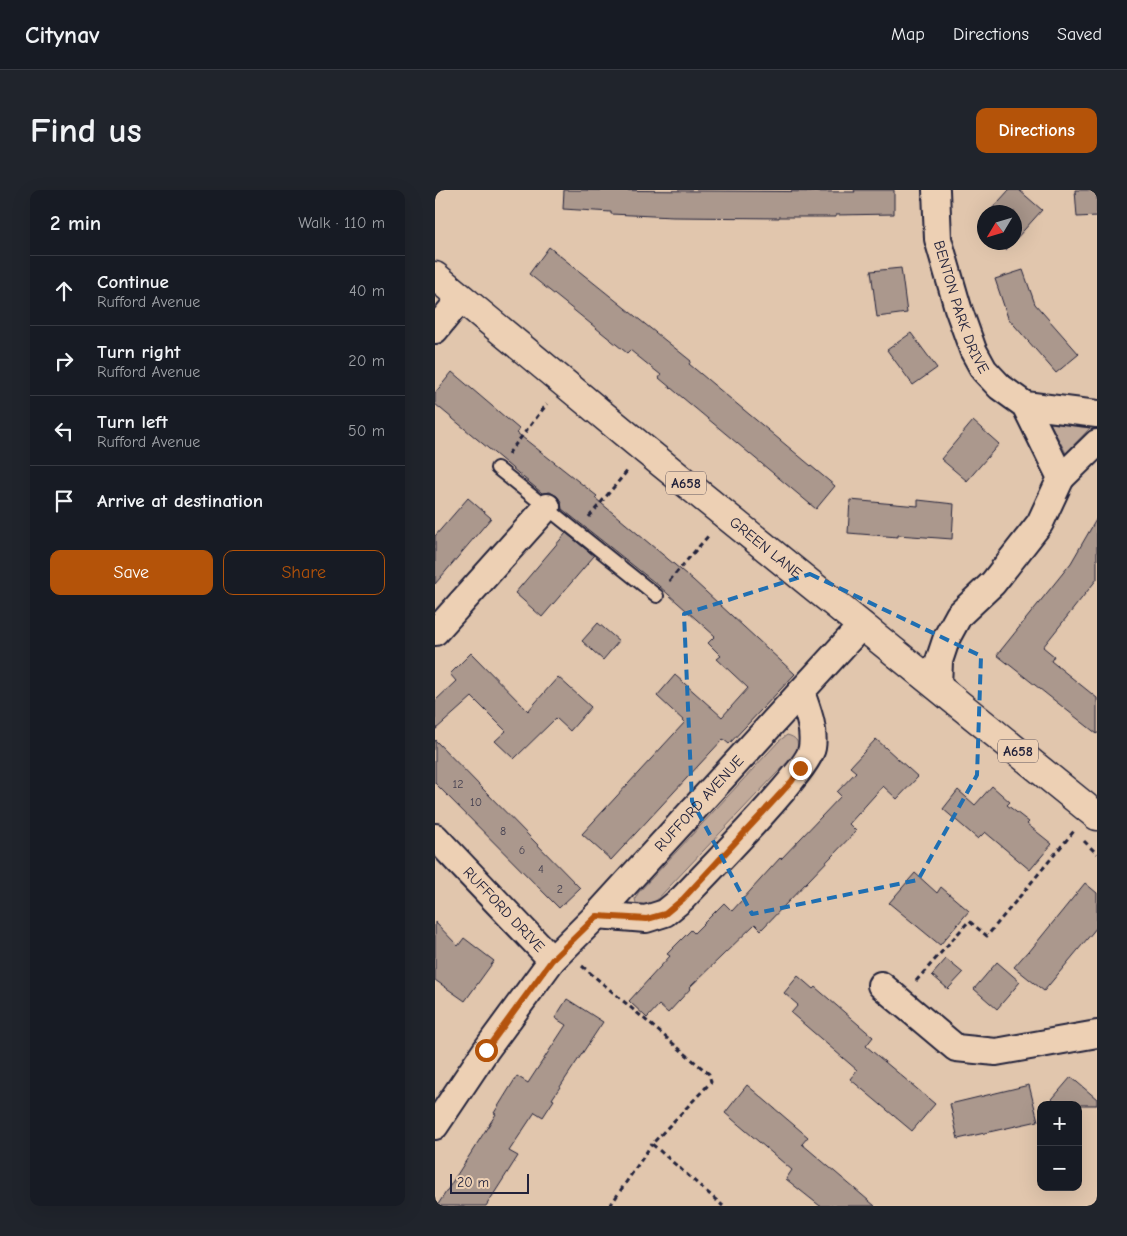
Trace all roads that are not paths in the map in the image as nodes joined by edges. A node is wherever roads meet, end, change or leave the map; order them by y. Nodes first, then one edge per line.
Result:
1 (936, 190) edge
2 (435, 276) edge
3 (461, 298) junction
4 (435, 330) edge
5 (1025, 405) junction
6 (1097, 414) edge
7 (1097, 443) edge
8 (497, 468) road end
9 (1061, 478) junction
10 (547, 507) junction
11 (657, 596) road end
12 (862, 626) junction
13 (435, 632) edge
14 (938, 687) junction
15 (801, 692) junction
16 (1097, 816) edge
17 (435, 837) edge
18 (597, 916) junction
19 (557, 955) junction
20 (890, 992) road end
21 (1097, 1034) edge
22 (435, 1126) edge

1 - 5 street, BENTON PARK DRIVE
2 - 3 highway, GREEN LANE / A658
3 - 4 street
3 - 12 highway, GREEN LANE / A658
5 - 6 street, BENTON PARK DRIVE
5 - 9 street, BENTON PARK DRIVE
7 - 9 street
8 - 10 lane
9 - 14 street
10 - 11 lane
10 - 13 street
12 - 14 highway, GREEN LANE / A658
12 - 15 street, RUFFORD AVENUE
14 - 16 highway, GREEN LANE / A658
15 - 18 street, RUFFORD AVENUE
15 - 18 street
17 - 19 street, RUFFORD DRIVE
18 - 19 street, RUFFORD AVENUE
19 - 22 street, RUFFORD AVENUE
20 - 21 street

